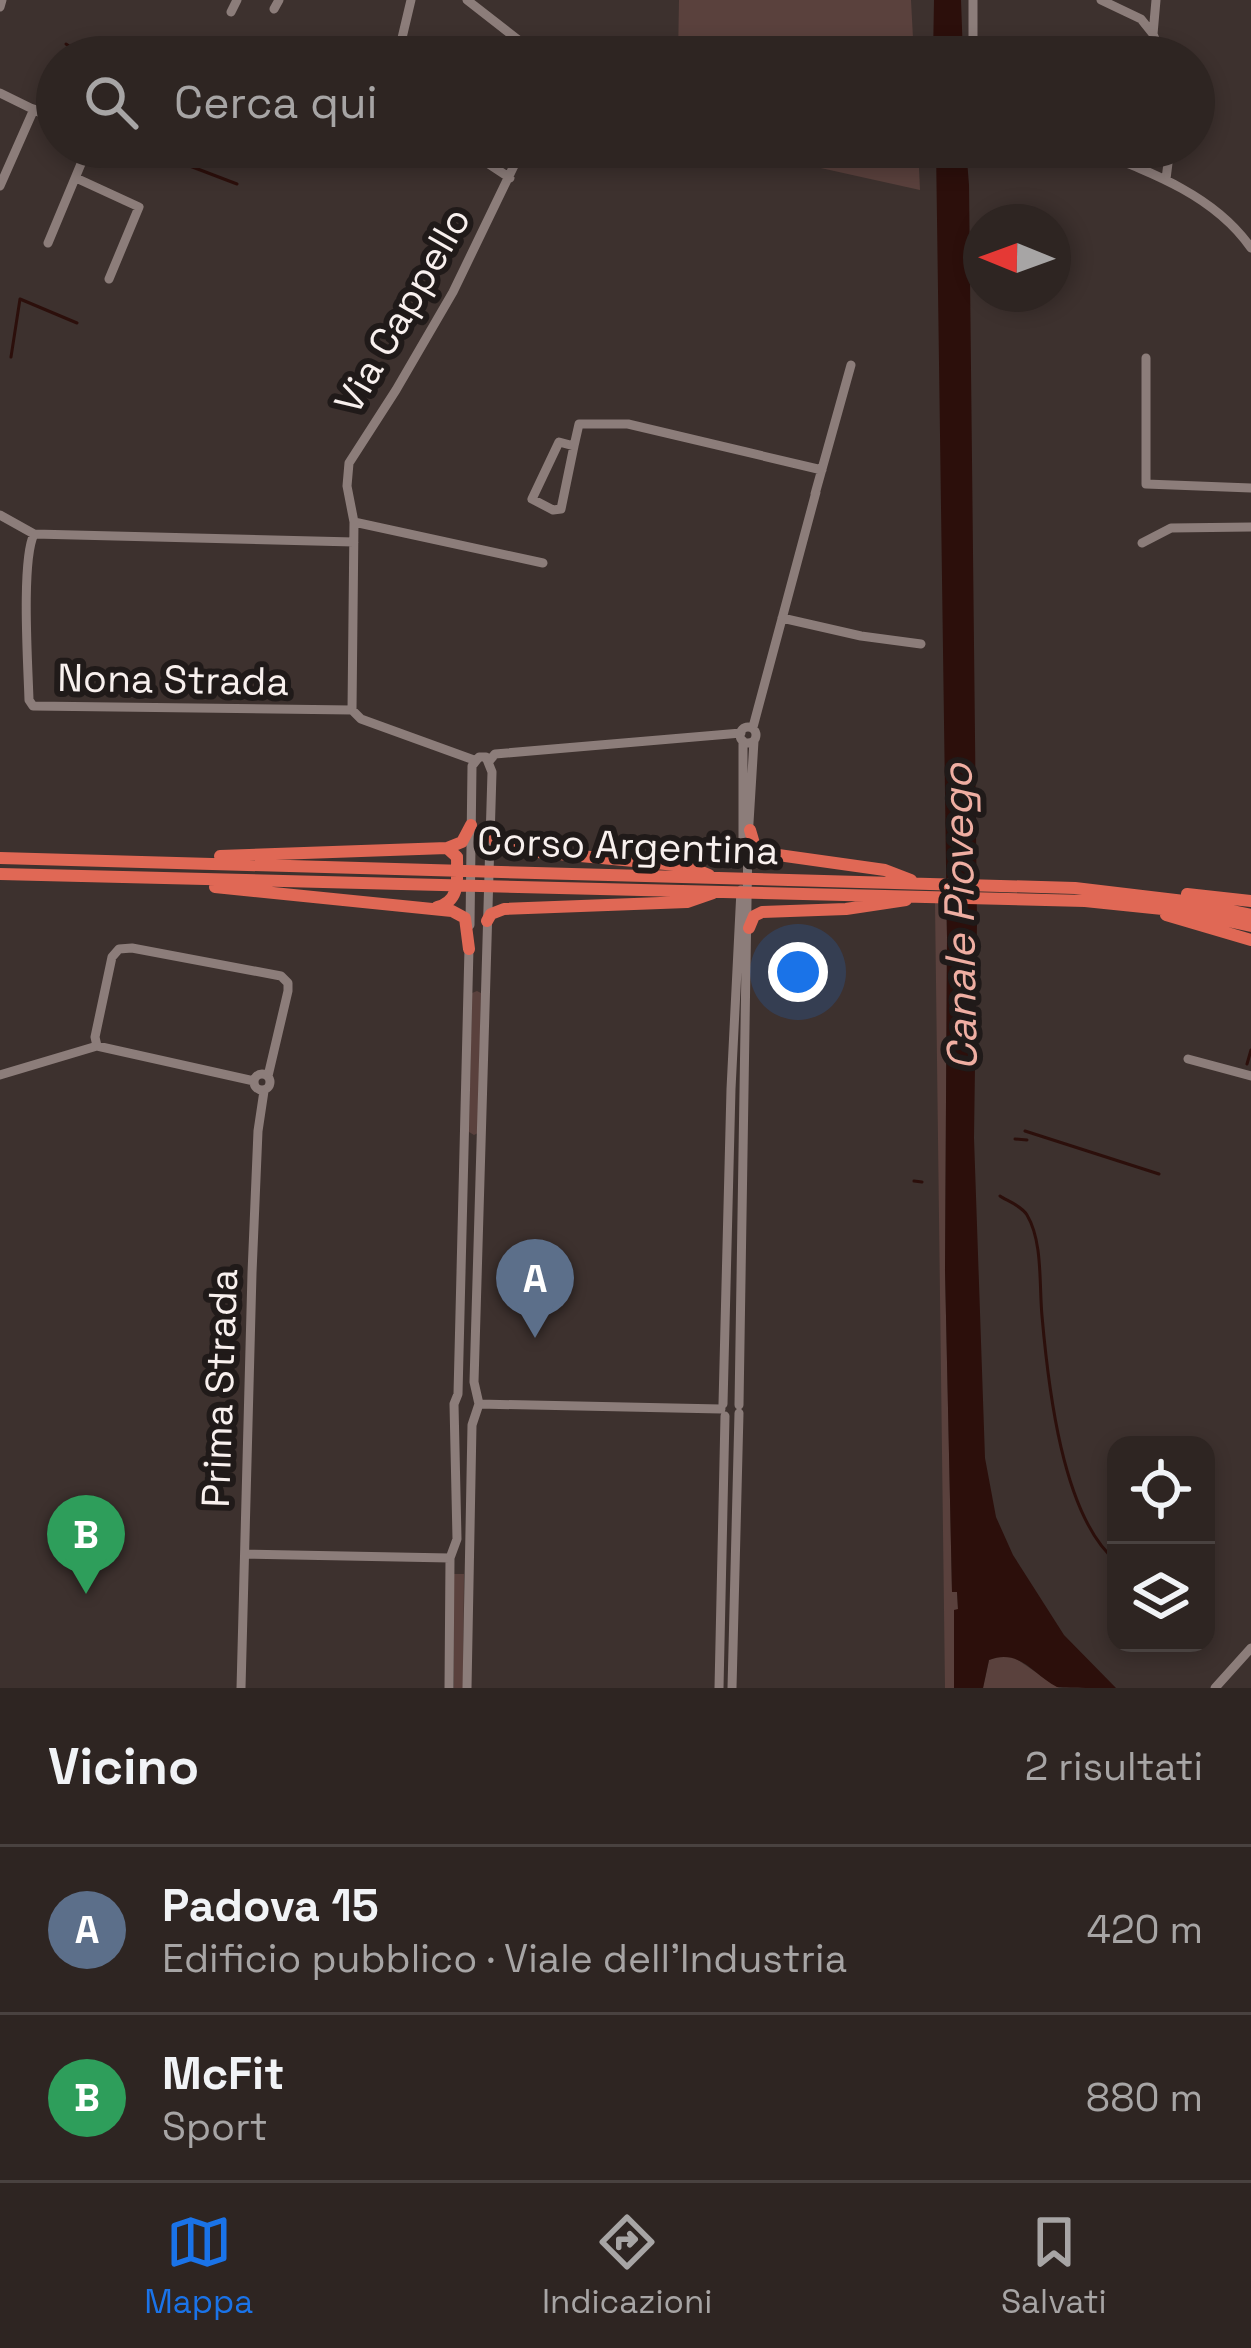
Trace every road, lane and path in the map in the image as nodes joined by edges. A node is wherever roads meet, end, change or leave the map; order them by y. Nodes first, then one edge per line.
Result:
1 (237, 0) edge
2 (411, 0) edge
3 (973, 0) edge
4 (1101, 0) edge
5 (1156, 0) edge
6 (470, 1) edge
7 (231, 12) dead end
8 (1153, 34) joint
9 (402, 36) edge
10 (514, 36) edge
11 (973, 36) edge
12 (0, 93) edge
13 (34, 109) joint
14 (80, 168) edge
15 (495, 168) edge
16 (514, 168) edge
17 (1138, 168) edge
18 (1167, 168) edge
19 (76, 178) junction
20 (510, 178) junction
21 (1166, 179) junction
22 (0, 186) edge
23 (1249, 241) edge
24 (48, 243) dead end
25 (109, 280) dead end
26 (1146, 358) dead end
27 (851, 365) dead end
28 (574, 446) junction
29 (822, 470) junction
30 (1251, 488) edge
31 (0, 515) edge
32 (354, 522) junction
33 (1251, 526) edge
34 (34, 534) junction
35 (354, 542) junction
36 (1142, 543) dead end
37 (543, 563) dead end
38 (782, 618) junction
39 (921, 644) dead end
40 (352, 710) junction
41 (746, 738) junction
42 (474, 760) junction
43 (490, 760) junction
44 (471, 825) junction
45 (490, 829) junction
46 (750, 830) junction
47 (447, 848) junction
48 (0, 854) edge
49 (132, 862) junction
50 (446, 876) junction
51 (0, 878) edge
52 (130, 878) junction
53 (724, 885) junction
54 (921, 889) junction
55 (1105, 890) junction
56 (998, 891) junction
57 (1251, 901) edge
58 (1130, 904) junction
59 (436, 908) junction
60 (1251, 915) edge
61 (487, 922) junction
62 (1251, 926) edge
63 (749, 928) junction
64 (1251, 940) edge
65 (469, 949) junction
66 (98, 1046) junction
67 (1188, 1059) dead end
68 (0, 1075) edge
69 (268, 1076) junction
70 (1251, 1076) edge
71 (254, 1081) junction
72 (732, 1085) junction
73 (264, 1090) junction
74 (745, 1096) junction
75 (745, 1114) junction
76 (732, 1119) junction
77 (464, 1144) junction
78 (482, 1145) junction
79 (462, 1248) junction
80 (479, 1248) junction
81 (735, 1254) junction
82 (458, 1394) junction
83 (476, 1404) junction
84 (739, 1409) junction
85 (723, 1410) junction
86 (457, 1411) junction
87 (470, 1553) junction
88 (244, 1554) junction
89 (452, 1557) junction
90 (468, 1566) junction
91 (1251, 1648) edge
92 (241, 1688) edge
93 (449, 1688) edge
94 (467, 1688) edge
95 (719, 1688) edge
96 (732, 1688) edge
97 (1215, 1688) edge

1 - 7 street
2 - 9 street
3 - 11 street
4 - 8 street
5 - 8 street
6 - 10 street
12 - 13 street
13 - 22 street
14 - 19 street
15 - 20 street, Via Cappello
16 - 20 street, Via Cappello
17 - 21 street
18 - 21 street
19 - 24 street
19 - 25 street
20 - 32 street, Via Cappello
21 - 23 street
26 - 30 street
27 - 29 street
28 - 28 street
28 - 29 street
29 - 38 street
31 - 34 street
32 - 35 street
32 - 37 street
33 - 36 street
34 - 35 street
34 - 40 street, Nona Strada
35 - 40 street
38 - 39 street
38 - 41 street
40 - 42 street, Nona Strada
41 - 43 street
41 - 46 street
41 - 72 street
42 - 43 street
42 - 44 street
43 - 45 street
44 - 47 highway
44 - 65 street
45 - 53 highway
45 - 61 street
46 - 54 highway
46 - 63 street
47 - 49 highway
47 - 59 highway
48 - 49 highway, Corso Argentina
49 - 50 highway, Corso Argentina
50 - 52 highway, Corso Argentina
50 - 53 highway, Corso Argentina
51 - 52 highway, Corso Argentina
52 - 59 highway
53 - 54 highway, Corso Argentina
53 - 61 highway
54 - 56 highway, Corso Argentina
54 - 63 highway
55 - 56 highway, Corso Argentina
55 - 57 highway
55 - 60 highway, Corso Argentina
56 - 58 highway, Corso Argentina
58 - 62 highway, Corso Argentina
58 - 64 highway
59 - 65 highway
61 - 78 street
63 - 74 street
65 - 77 street
66 - 68 street
66 - 69 street, Prima Strada
66 - 71 street
67 - 70 street
69 - 71 street
69 - 73 street, Prima Strada
71 - 73 street
72 - 74 street
72 - 76 street
73 - 88 street, Prima Strada
74 - 75 street
75 - 76 street
75 - 81 street
76 - 81 street
77 - 78 street
77 - 79 street
78 - 80 street
79 - 80 street
79 - 82 street
80 - 83 street
81 - 84 street
81 - 85 street
82 - 83 street
82 - 86 street
83 - 85 street
83 - 86 street
83 - 87 street
84 - 85 street
84 - 96 street
85 - 95 street
86 - 89 street
87 - 89 street
87 - 90 street
88 - 89 street
88 - 92 street, Prima Strada
89 - 90 street
89 - 93 street
90 - 94 street
91 - 97 street

